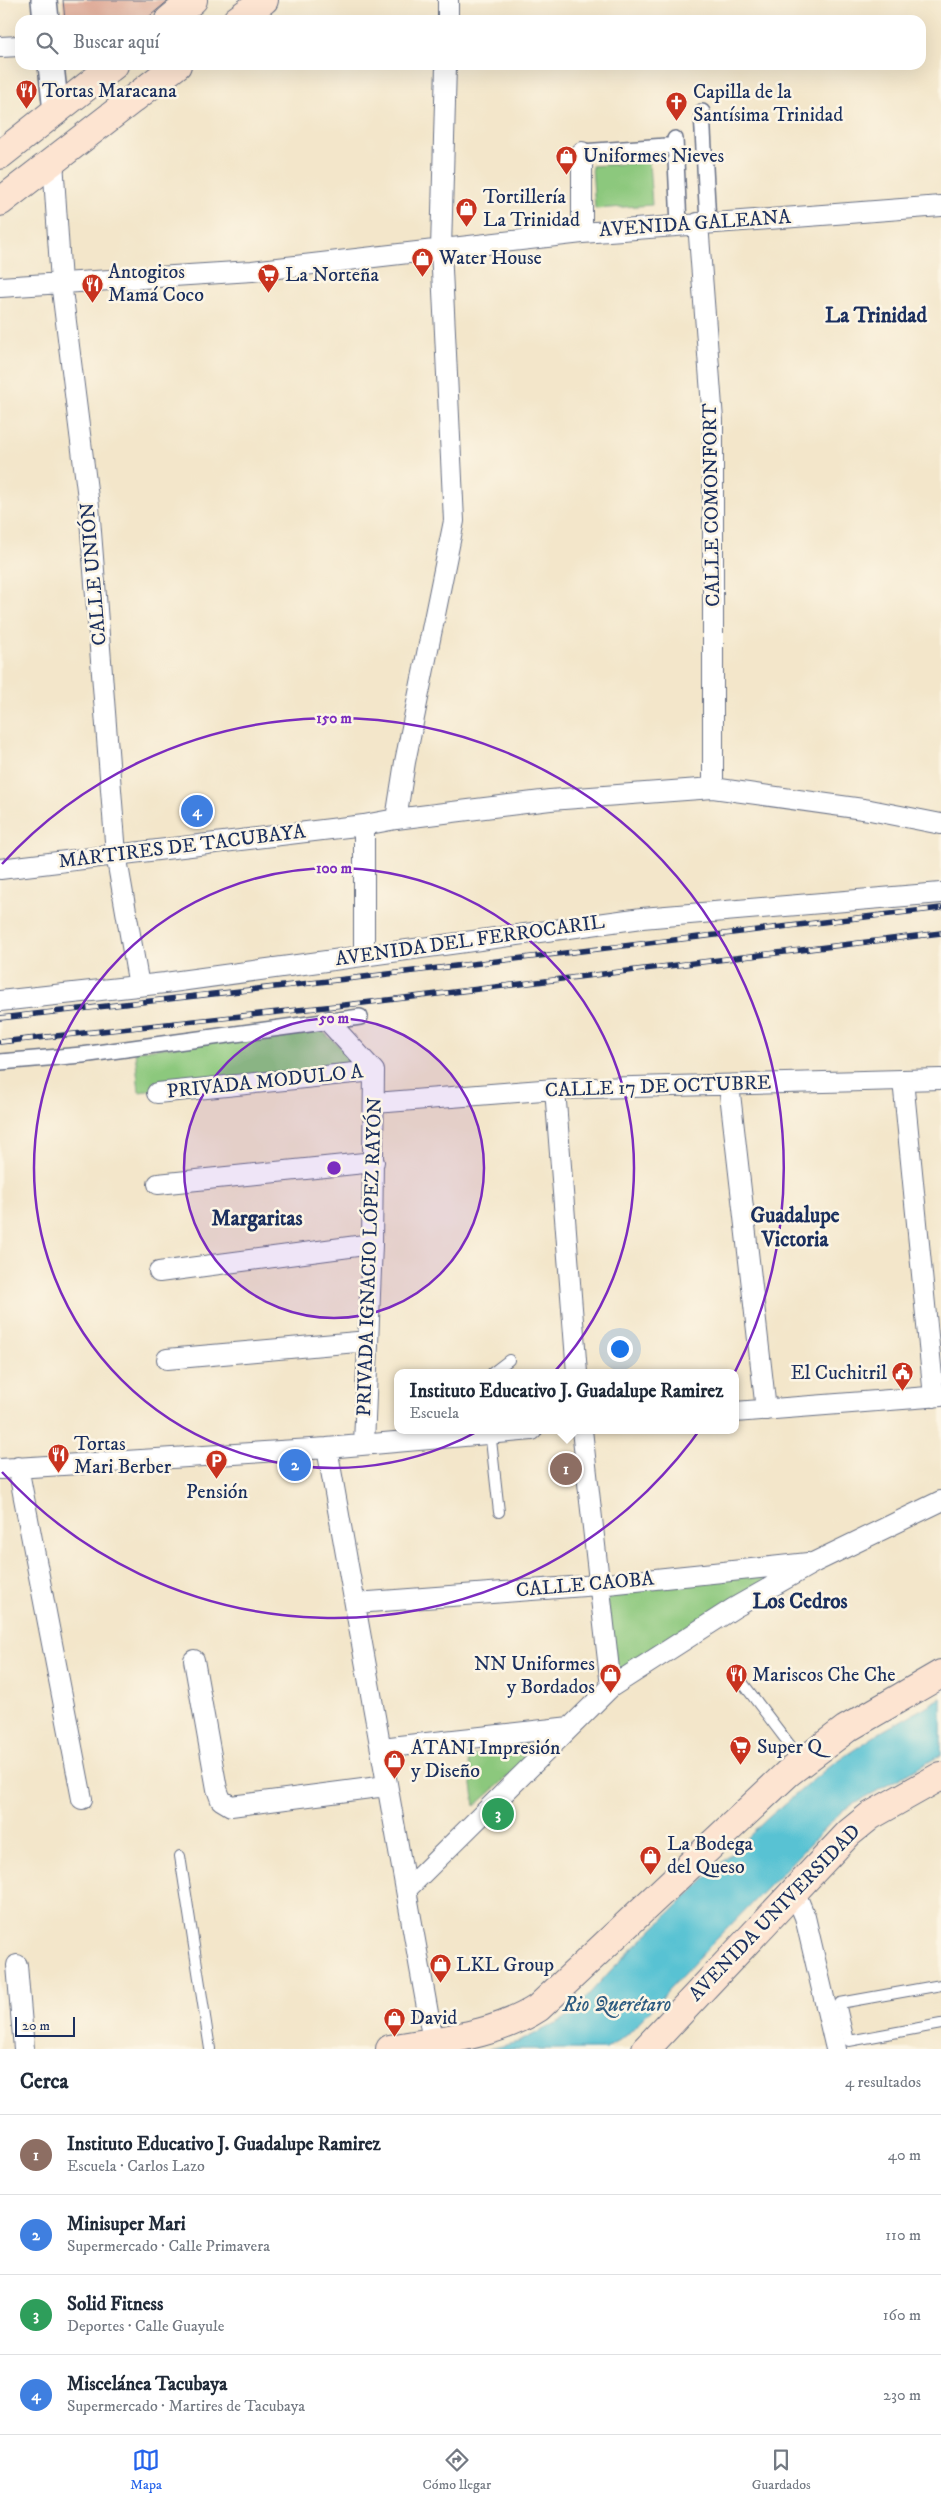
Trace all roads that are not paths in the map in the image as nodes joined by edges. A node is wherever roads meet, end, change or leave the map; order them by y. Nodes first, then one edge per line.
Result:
1 (44, 0) edge
2 (193, 0) edge
3 (264, 0) edge
4 (448, 0) edge
5 (46, 15) edge
6 (175, 15) edge
7 (244, 15) edge
8 (448, 15) edge
9 (15, 46) edge
10 (0, 47) edge
11 (52, 70) edge
12 (108, 70) edge
13 (171, 70) edge
14 (446, 70) edge
15 (56, 112) junction
16 (702, 112) dead end
17 (582, 152) joint
18 (0, 155) edge
19 (53, 160) junction
20 (0, 202) edge
21 (941, 206) edge
22 (695, 224) junction
23 (582, 233) junction
24 (441, 249) junction
25 (61, 282) junction
26 (0, 287) edge
27 (713, 788) junction
28 (396, 819) junction
29 (941, 824) edge
30 (364, 826) junction
31 (116, 854) junction
32 (0, 870) edge
33 (941, 893) edge
34 (364, 956) junction
35 (139, 986) junction
36 (0, 1001) edge
37 (360, 1017) dead end
38 (328, 1021) junction
39 (0, 1062) edge
40 (374, 1071) junction
41 (941, 1079) edge
42 (903, 1080) junction
43 (729, 1085) junction
44 (556, 1089) junction
45 (156, 1093) dead end
46 (375, 1103) junction
47 (374, 1162) junction
48 (158, 1184) dead end
49 (372, 1244) junction
50 (159, 1272) dead end
51 (368, 1341) junction
52 (166, 1360) dead end
53 (510, 1360) dead end
54 (498, 1369) edge
55 (577, 1369) edge
56 (938, 1396) edge
57 (766, 1410) junction
58 (739, 1412) edge
59 (469, 1434) edge
60 (490, 1434) edge
61 (582, 1434) edge
62 (364, 1444) junction
63 (327, 1448) junction
64 (9, 1468) edge
65 (941, 1501) edge
66 (499, 1512) dead end
67 (815, 1562) junction
68 (598, 1585) junction
69 (356, 1603) junction
70 (194, 1660) dead end
71 (941, 1674) edge
72 (742, 1682) dead end
73 (611, 1687) junction
74 (570, 1727) junction
75 (380, 1748) junction
76 (802, 1762) junction
77 (941, 1776) edge
78 (386, 1786) junction
79 (82, 1799) dead end
80 (180, 1856) dead end
81 (408, 1888) junction
82 (794, 1890) junction
83 (17, 1965) dead end
84 (941, 1985) edge
85 (941, 2024) edge
86 (433, 2041) junction
87 (24, 2049) edge
88 (210, 2049) edge
89 (390, 2049) edge
90 (646, 2049) edge
91 (836, 2049) edge

1 - 5 street
2 - 6 main road
3 - 7 main road
4 - 8 street
9 - 10 street
11 - 15 street
12 - 15 main road
13 - 19 main road
14 - 24 street
15 - 18 main road
16 - 22 street
17 - 22 street
17 - 23 street
19 - 20 main road
19 - 25 street, CALLE UNIÓN
21 - 22 street, AVENIDA GALEANA
22 - 23 street, AVENIDA GALEANA
22 - 27 street, CALLE COMONFORT
23 - 24 street, AVENIDA GALEANA
24 - 25 street, AVENIDA GALEANA
24 - 28 street
25 - 26 street, AVENIDA GALEANA
25 - 31 street, CALLE UNIÓN
27 - 28 street, MARTIRES DE TACUBAYA
27 - 29 street, MARTIRES DE TACUBAYA
28 - 30 street, MARTIRES DE TACUBAYA
30 - 31 street, MARTIRES DE TACUBAYA
30 - 34 street
31 - 32 street, MARTIRES DE TACUBAYA
31 - 35 street, CALLE UNIÓN
33 - 34 street, AVENIDA DEL FERROCARIL
34 - 35 street, AVENIDA DEL FERROCARIL
35 - 36 street, AVENIDA DEL FERROCARIL
37 - 38 street
38 - 39 street
38 - 40 street
40 - 45 street, PRIVADA MODULO A
40 - 46 street, PRIVADA IGNACIO LÓPEZ RAYÓN
41 - 42 street, CALLE 17 DE OCTUBRE
42 - 43 street, CALLE 17 DE OCTUBRE
42 - 56 street
43 - 44 street, CALLE 17 DE OCTUBRE
43 - 57 street
44 - 46 street, CALLE 17 DE OCTUBRE
44 - 55 street
46 - 47 street, PRIVADA IGNACIO LÓPEZ RAYÓN
47 - 48 street
47 - 49 street, PRIVADA IGNACIO LÓPEZ RAYÓN
49 - 50 street
49 - 51 street, PRIVADA IGNACIO LÓPEZ RAYÓN
51 - 52 street
51 - 62 street, PRIVADA IGNACIO LÓPEZ RAYÓN
53 - 54 lane
56 - 57 street
57 - 58 street
59 - 62 street
60 - 66 lane
61 - 68 street
62 - 63 street
63 - 64 street
63 - 69 street
64 - 79 street
65 - 67 street
67 - 68 street, CALLE CAOBA
67 - 73 street
68 - 69 street, CALLE CAOBA
68 - 73 street
69 - 75 street
70 - 78 street
71 - 76 main road
72 - 76 lane
73 - 74 street
74 - 75 street
74 - 81 street
75 - 78 street
76 - 86 main road
77 - 82 main road, AVENIDA UNIVERSIDAD
78 - 81 street
80 - 88 lane
81 - 86 street
82 - 90 main road, AVENIDA UNIVERSIDAD
82 - 91 street
83 - 87 street
84 - 85 lane
86 - 89 main road

